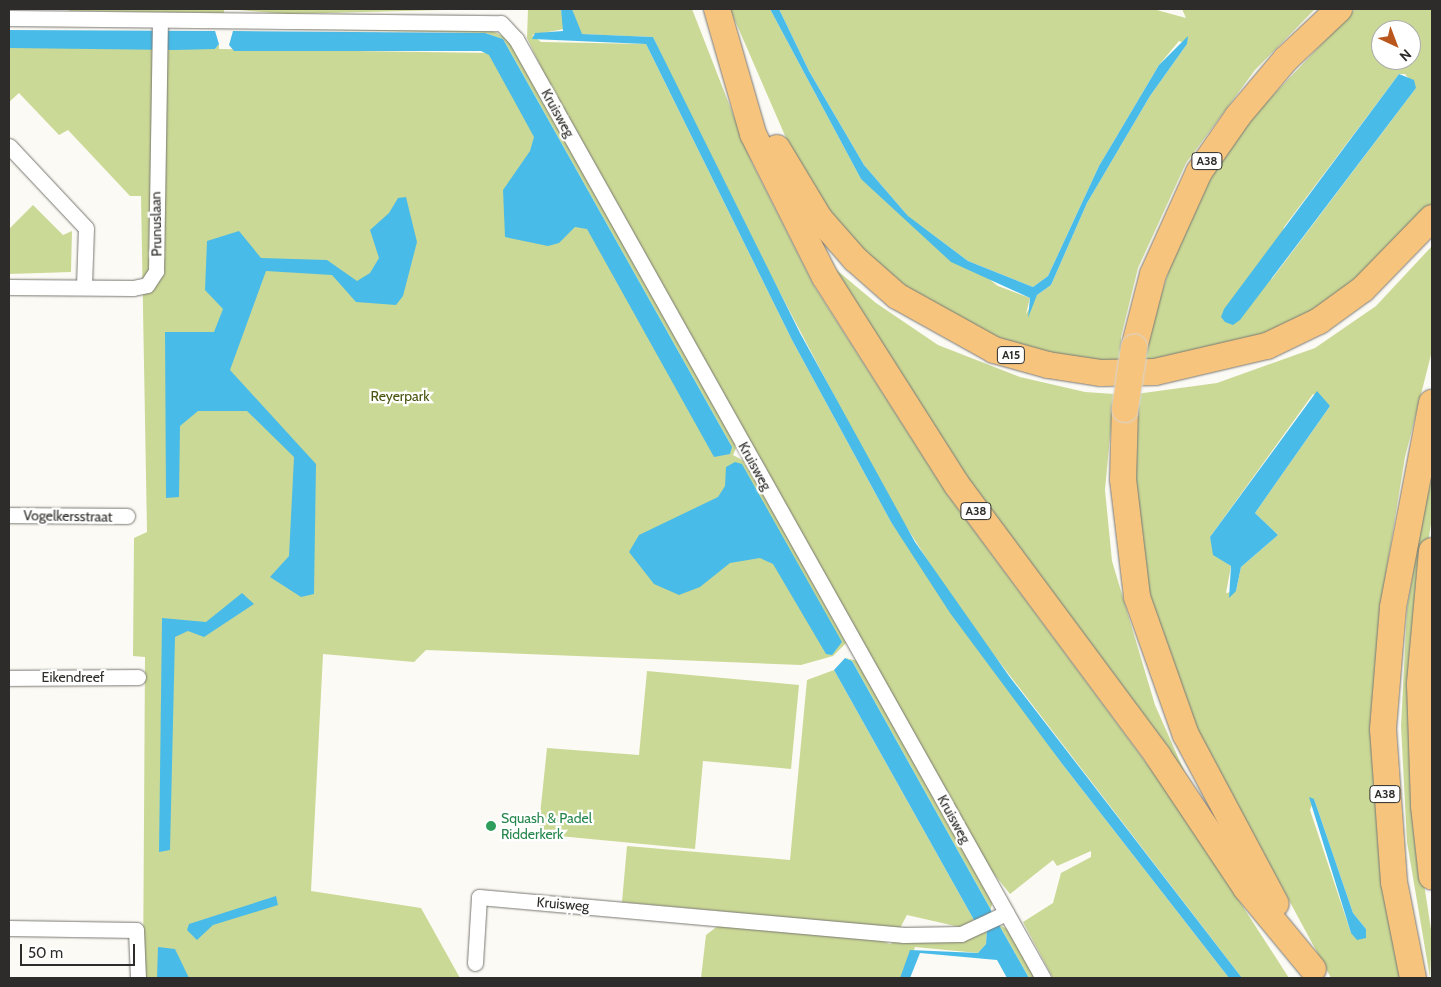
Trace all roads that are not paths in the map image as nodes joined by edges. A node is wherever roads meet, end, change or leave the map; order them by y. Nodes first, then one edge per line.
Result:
1 (718, 9) edge
2 (1339, 9) edge
3 (9, 18) edge
4 (160, 25) junction
5 (9, 146) edge
6 (1432, 218) edge
7 (9, 286) edge
8 (84, 286) junction
9 (1432, 403) edge
10 (9, 515) edge
11 (127, 516) dead end
12 (1432, 551) edge
13 (1432, 646) edge
14 (138, 677) dead end
15 (9, 678) edge
16 (1424, 708) junction
17 (1432, 877) edge
18 (994, 919) junction
19 (9, 928) edge
20 (475, 962) dead end
21 (1316, 974) edge
22 (138, 978) edge
23 (1043, 978) edge
24 (1413, 978) edge

1 - 6 highway, A15
1 - 21 highway, A38
2 - 21 highway, A38, bridge
3 - 4 street
4 - 8 street, Prunuslaan
4 - 18 street, Kruisweg
5 - 8 street
7 - 8 street, Prunuslaan
9 - 24 highway, A38
10 - 11 street, Vogelkersstraat
12 - 16 highway
13 - 16 highway
14 - 15 street, Eikendreef
16 - 17 highway
18 - 20 street, Kruisweg
18 - 23 street, Kruisweg
19 - 22 street

